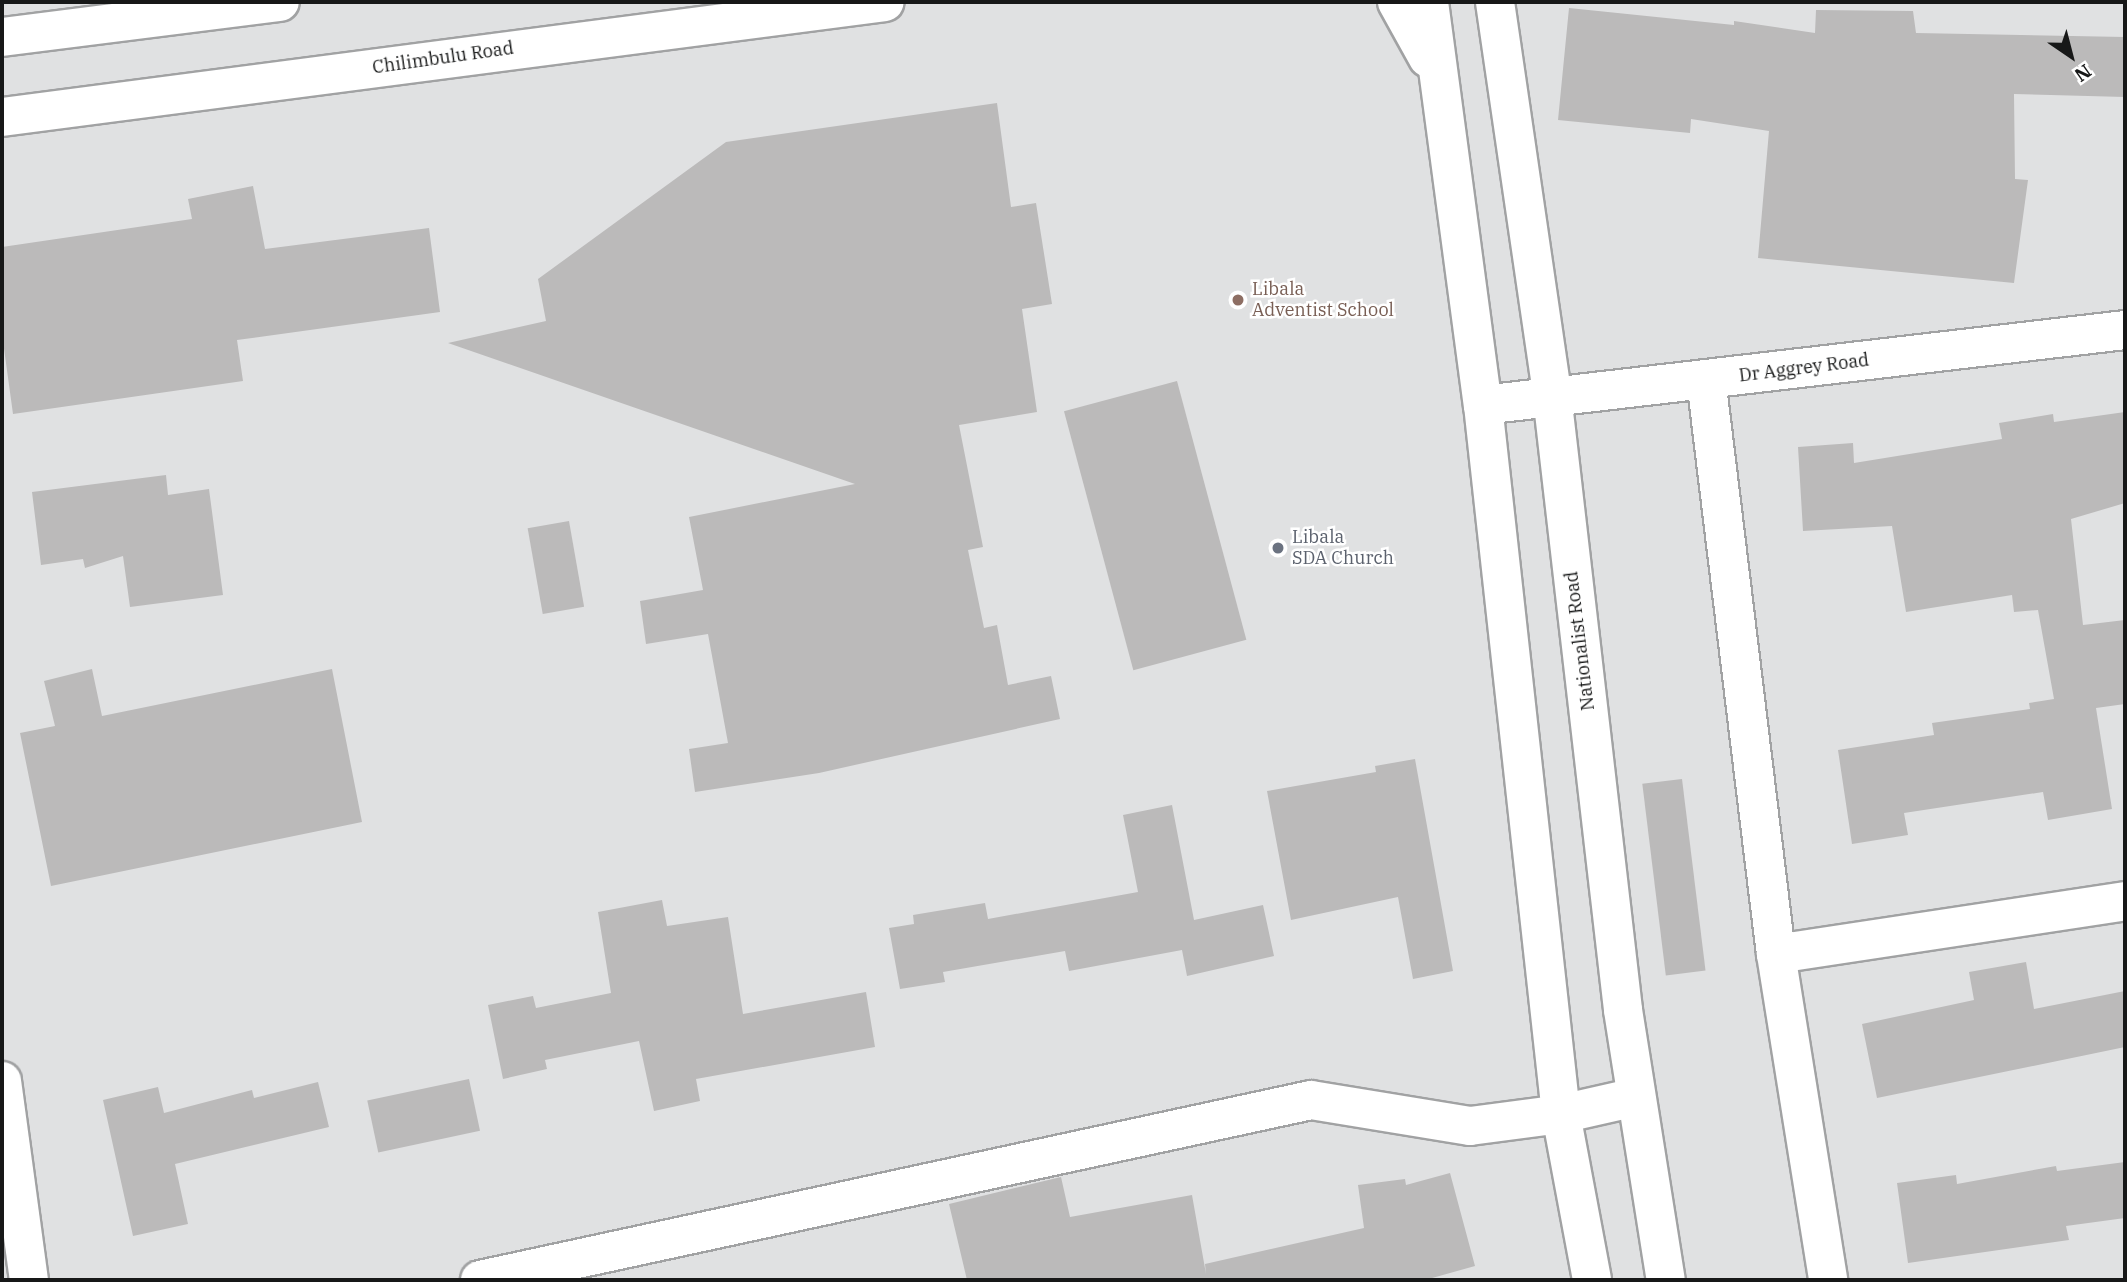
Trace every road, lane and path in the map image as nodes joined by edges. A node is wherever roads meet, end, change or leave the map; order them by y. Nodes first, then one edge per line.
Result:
1 (280, 2) edge
2 (885, 2) edge
3 (1397, 2) edge
4 (1429, 2) edge
5 (1495, 2) edge
6 (1503, 2) edge
7 (2, 37) edge
8 (1503, 52) junction
9 (1441, 89) junction
10 (2, 117) edge
11 (2125, 330) edge
12 (1706, 379) junction
13 (1552, 396) junction
14 (1483, 404) junction
15 (2125, 901) edge
16 (1776, 954) junction
17 (2, 1081) edge
18 (1636, 1097) junction
19 (1561, 1114) junction
20 (29, 1280) edge
21 (480, 1280) edge
22 (1592, 1280) edge
23 (1666, 1280) edge
24 (1828, 1280) edge

1 - 7 main road
2 - 10 main road, Chilimbulu Road
3 - 9 main road
4 - 9 main road
5 - 8 main road, Nationalist Road
6 - 8 main road
8 - 13 main road, Nationalist Road
9 - 14 main road
11 - 12 main road, Dr Aggrey Road
12 - 13 main road, Dr Aggrey Road
12 - 16 main road
13 - 14 main road, Dr Aggrey Road
13 - 18 main road, Nationalist Road
14 - 19 main road
15 - 16 main road
16 - 24 main road
17 - 20 main road
18 - 19 main road
18 - 23 main road, Nationalist Road
19 - 21 main road
19 - 22 main road

